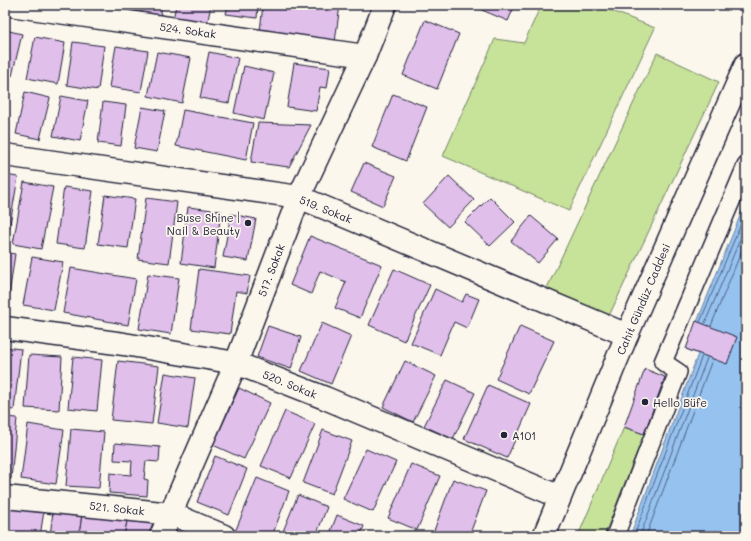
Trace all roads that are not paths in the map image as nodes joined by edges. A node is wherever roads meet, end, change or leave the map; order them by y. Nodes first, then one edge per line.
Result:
1 (10, 5) edge
2 (385, 5) edge
3 (112, 12) edge
4 (365, 56) junction
5 (746, 64) edge
6 (5, 155) edge
7 (746, 166) edge
8 (299, 197) junction
9 (5, 328) edge
10 (627, 335) junction
11 (236, 362) junction
12 (5, 497) edge
13 (560, 497) junction
14 (172, 514) junction
15 (161, 536) edge
16 (224, 536) edge
17 (544, 536) edge
18 (615, 536) edge

1 - 3 street, 524. Sokak
2 - 4 street, 517. Sokak
3 - 4 street, 524. Sokak
4 - 8 street, 517. Sokak
5 - 10 street, Cahit Gündüz Caddesi
6 - 8 street, 519. Sokak
7 - 18 street
8 - 10 street, 519. Sokak
8 - 11 street, 517. Sokak
9 - 11 street, 520. Sokak
10 - 13 street, Cahit Gündüz Caddesi
11 - 13 street, 520. Sokak
11 - 14 street, 517. Sokak
12 - 14 street, 521. Sokak
13 - 17 street, Cahit Gündüz Caddesi
14 - 15 street, 517. Sokak
14 - 16 street, 521. Sokak

